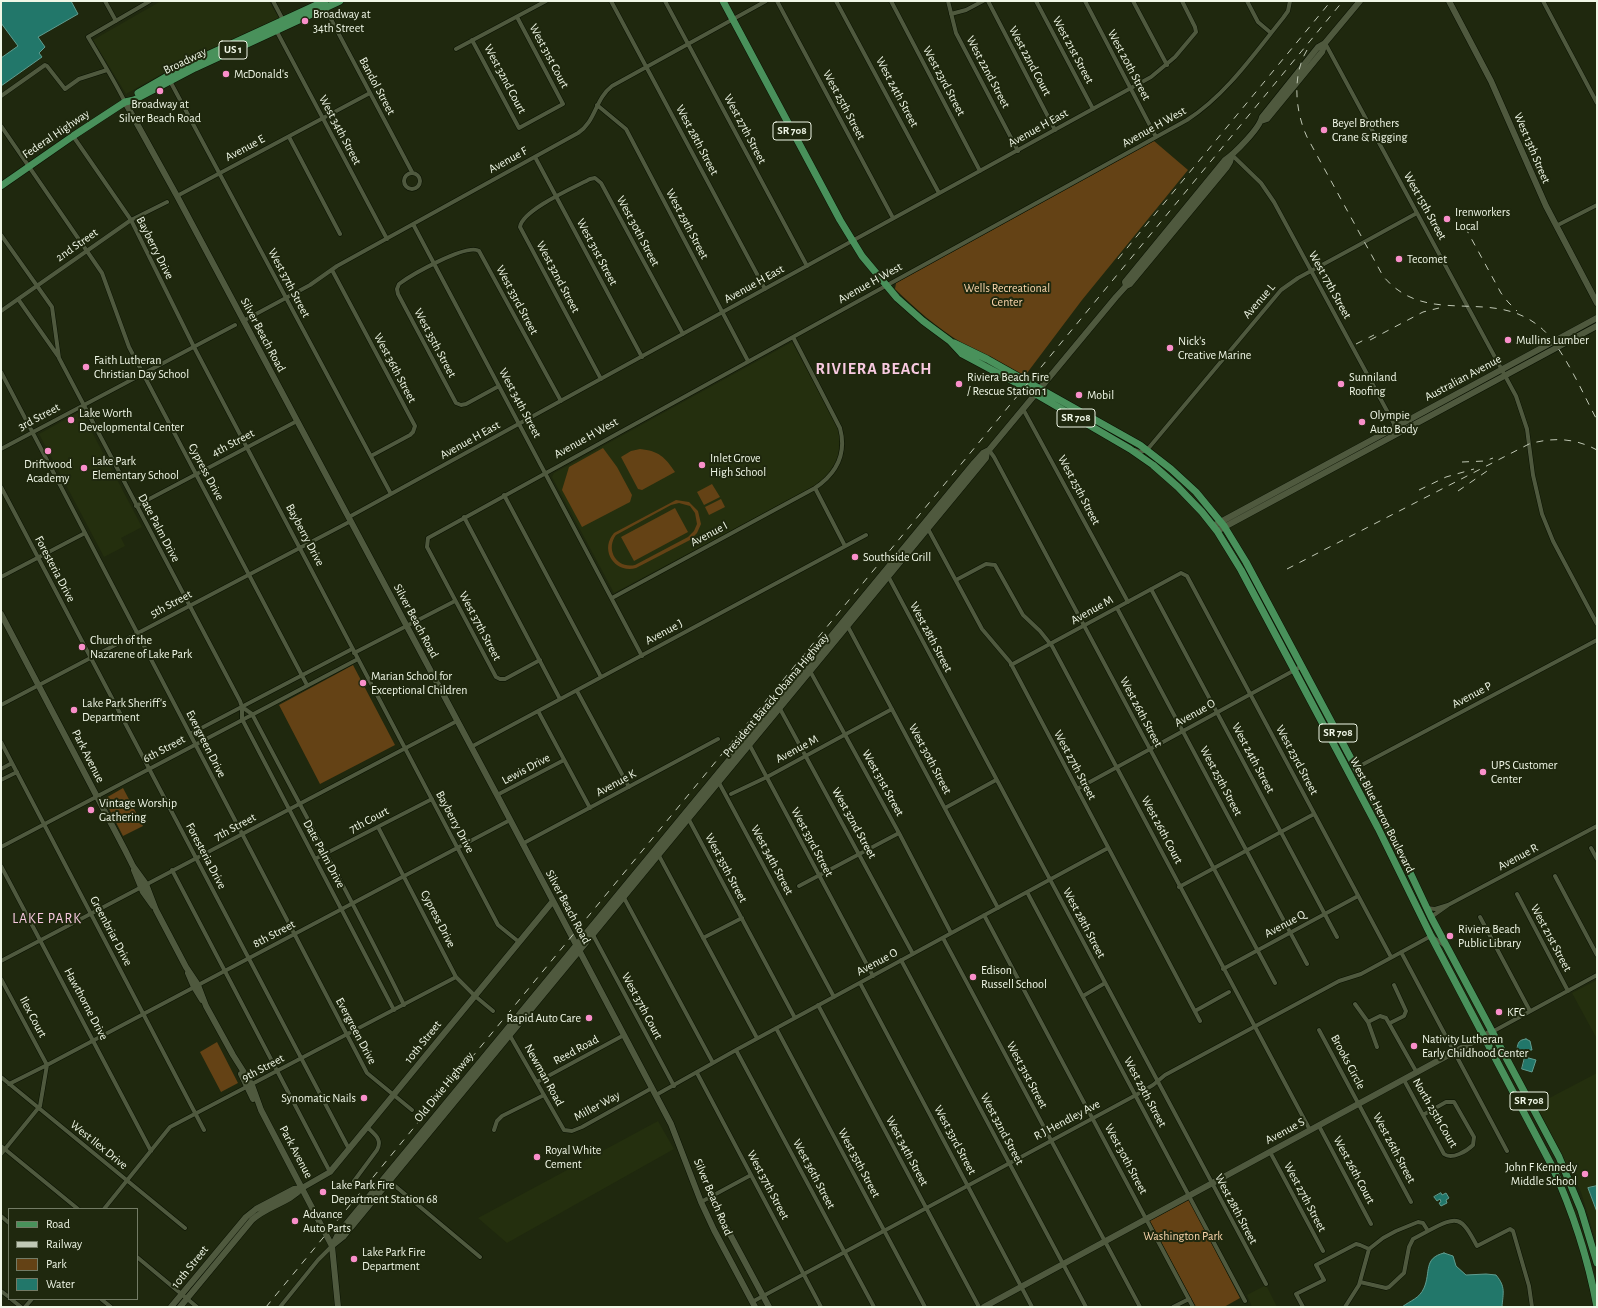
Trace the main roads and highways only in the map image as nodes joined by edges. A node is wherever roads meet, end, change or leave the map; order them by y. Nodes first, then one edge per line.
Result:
1 (340, 1) edge
2 (723, 1) edge
3 (1360, 1) edge
4 (1449, 1) edge
5 (325, 4) edge
6 (283, 20) junction
7 (276, 30) junction
8 (225, 46) junction
9 (194, 68) junction
10 (126, 102) junction
11 (1, 186) edge
12 (1597, 304) edge
13 (1597, 318) edge
14 (1597, 326) edge
15 (1504, 373) junction
16 (1037, 392) junction
17 (1222, 524) junction
18 (926, 526) junction
19 (1215, 528) junction
20 (1, 614) edge
21 (1329, 735) junction
22 (1356, 768) junction
23 (1351, 777) junction
24 (717, 778) junction
25 (1381, 814) junction
26 (553, 901) junction
27 (578, 948) junction
28 (1491, 1032) junction
29 (1484, 1036) junction
30 (1557, 1177) junction
31 (302, 1188) junction
32 (710, 1197) road end
33 (1588, 1230) junction
34 (1581, 1239) junction
35 (1592, 1245) junction
36 (332, 1246) junction
37 (1597, 1263) edge
38 (185, 1296) junction
39 (754, 1305) edge
40 (171, 1307) edge
41 (180, 1307) edge
42 (338, 1307) edge
43 (769, 1307) edge
44 (984, 1307) edge
45 (1597, 1307) edge

1 - 5 main road, Broadway / US 1
2 - 16 main road, West Blue Heron Boulevard / SR 708
3 - 16 main road, President Barack Obama Highway
4 - 12 main road, West 13th Street
5 - 6 main road, Broadway / US 1
5 - 7 main road, Broadway / US 1
6 - 7 main road
6 - 8 main road, Broadway / US 1
7 - 9 main road, Broadway / US 1
8 - 9 main road
8 - 10 main road, Broadway / US 1
9 - 10 main road, Broadway / US 1
10 - 11 main road, Federal Highway / US 1
10 - 26 main road, Silver Beach Road
13 - 15 main road, Australian Avenue
14 - 15 main road, Australian Avenue
15 - 17 main road, Australian Avenue
15 - 17 main road, Australian Avenue
16 - 17 main road, West Blue Heron Boulevard / SR 708
16 - 18 main road, President Barack Obama Highway
16 - 19 main road, West Blue Heron Boulevard / SR 708
17 - 19 main road, Australian Avenue
17 - 22 main road, West Blue Heron Boulevard / SR 708
18 - 24 main road, President Barack Obama Highway
18 - 24 main road, President Barack Obama Highway
19 - 21 main road, West Blue Heron Boulevard / SR 708
20 - 31 main road, Park Avenue
21 - 22 main road
21 - 23 main road, West Blue Heron Boulevard / SR 708
22 - 25 main road, West Blue Heron Boulevard / SR 708
23 - 25 main road
23 - 29 main road, West Blue Heron Boulevard / SR 708
24 - 27 main road, President Barack Obama Highway
24 - 27 main road, President Barack Obama Highway
25 - 28 main road, West Blue Heron Boulevard / SR 708
26 - 27 main road, Silver Beach Road
26 - 31 main road, 10th Street
27 - 36 main road, Old Dixie Highway
27 - 36 main road, Old Dixie Highway
27 - 39 main road, Silver Beach Road
28 - 29 main road, Avenue S
28 - 33 main road, West Blue Heron Boulevard / SR 708
29 - 30 main road, West Blue Heron Boulevard / SR 708
29 - 44 main road, Avenue S
30 - 33 main road
30 - 34 main road, West Blue Heron Boulevard / SR 708
31 - 36 main road, Park Avenue
31 - 38 main road, 10th Street
32 - 43 main road, Silver Beach Road
33 - 35 main road, West Blue Heron Boulevard / SR 708
34 - 35 main road
34 - 45 main road, West Blue Heron Boulevard / SR 708
35 - 37 main road, West Blue Heron Boulevard / SR 708
36 - 42 main road
38 - 40 main road, 10th Street
38 - 41 main road, 10th Street

